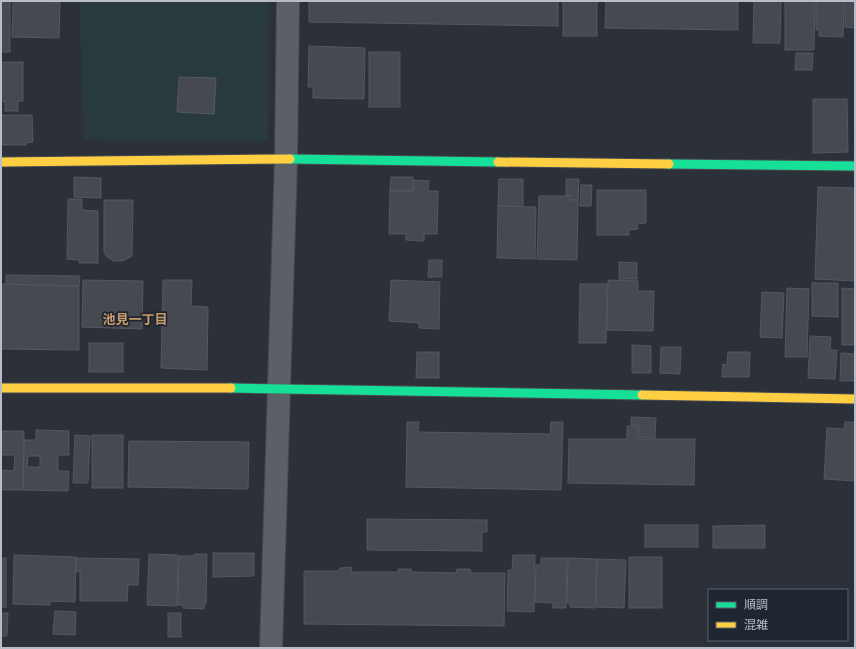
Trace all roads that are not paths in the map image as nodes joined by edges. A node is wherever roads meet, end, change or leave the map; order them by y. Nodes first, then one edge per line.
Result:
1 (288, 1) edge
2 (286, 159) junction
3 (1, 162) edge
4 (855, 166) edge
5 (1, 388) edge
6 (279, 388) junction
7 (855, 399) edge
8 (271, 648) edge

1 - 2 street
2 - 3 street
2 - 4 street
2 - 6 street
5 - 6 street
6 - 7 street
6 - 8 street

